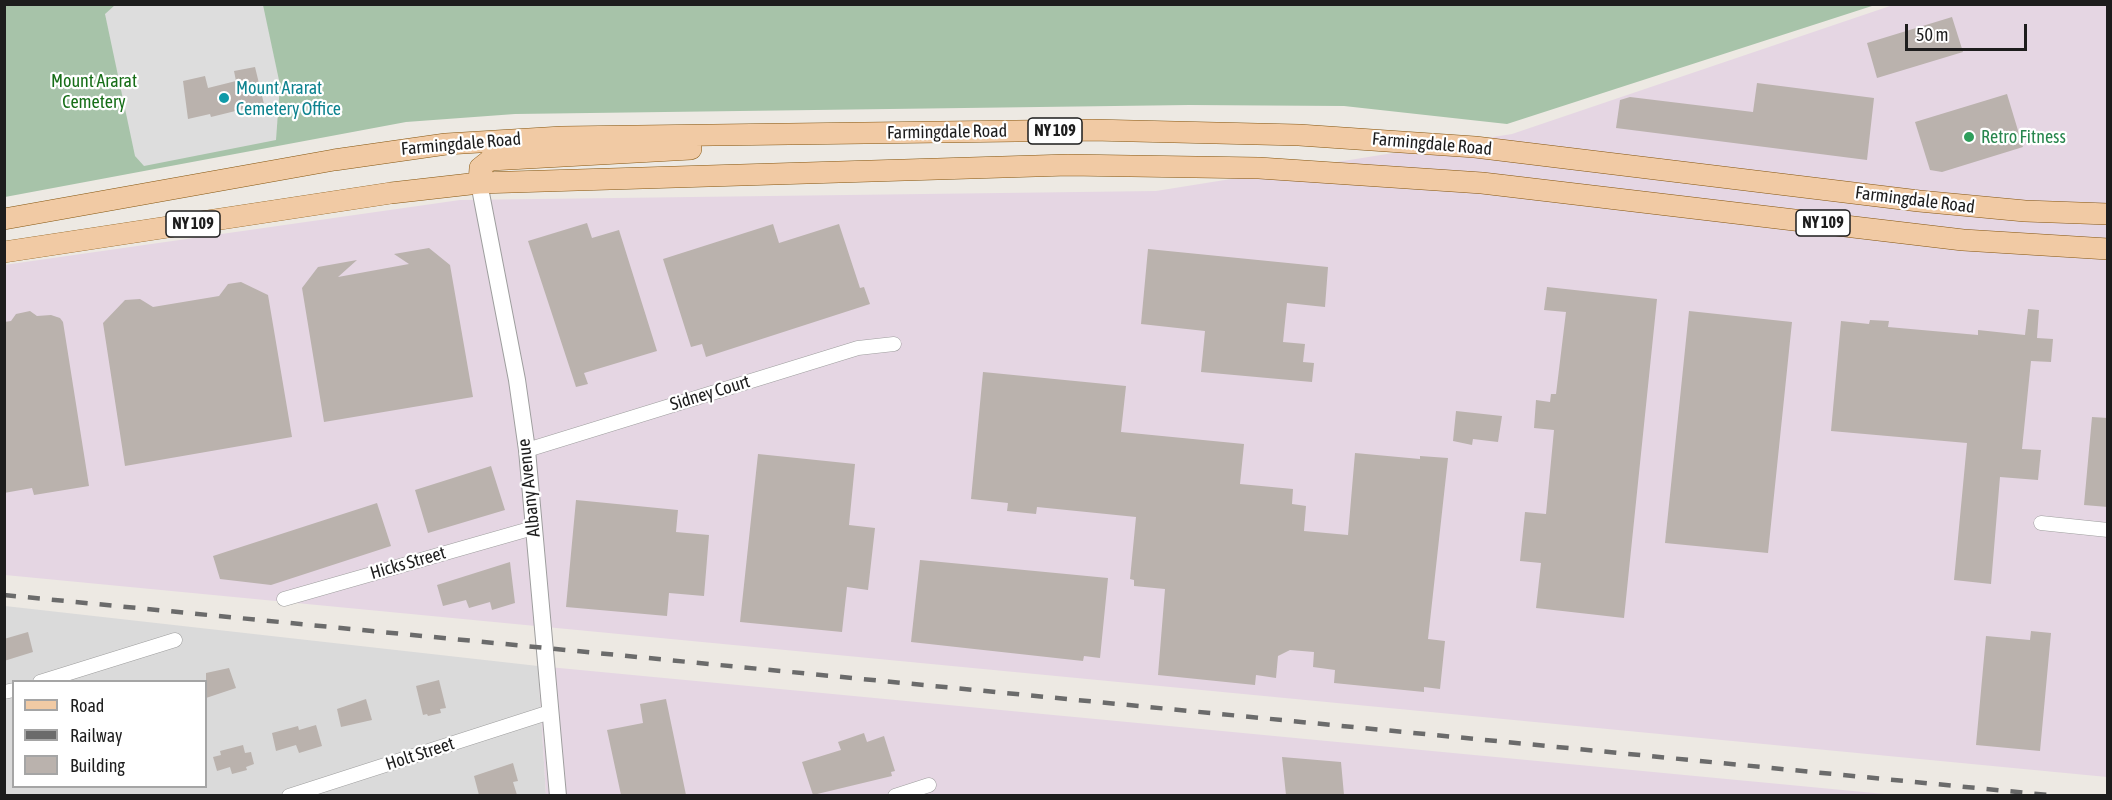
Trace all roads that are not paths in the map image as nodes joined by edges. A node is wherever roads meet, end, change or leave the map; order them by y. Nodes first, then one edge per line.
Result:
1 (762, 135) junction
2 (479, 183) junction
3 (2108, 214) edge
4 (4, 219) edge
5 (2108, 249) edge
6 (4, 252) edge
7 (894, 344) dead end
8 (527, 450) junction
9 (2041, 523) dead end
10 (534, 528) junction
11 (2108, 530) edge
12 (284, 599) dead end
13 (175, 640) dead end
14 (43, 680) edge
15 (550, 712) junction
16 (929, 784) dead end
17 (289, 795) edge
18 (558, 795) edge
19 (895, 795) edge

1 - 2 main road
1 - 3 main road, Farmingdale Road / NY 109
1 - 4 main road, Farmingdale Road / NY 109
2 - 5 main road, Farmingdale Road / NY 109
2 - 6 main road, Farmingdale Road / NY 109
2 - 8 street, Albany Avenue
7 - 8 street, Sidney Court
8 - 10 street, Albany Avenue
9 - 11 street
10 - 12 street, Hicks Street
10 - 15 street, Albany Avenue
13 - 14 street
15 - 17 street, Holt Street
15 - 18 street, Albany Avenue
16 - 19 street

